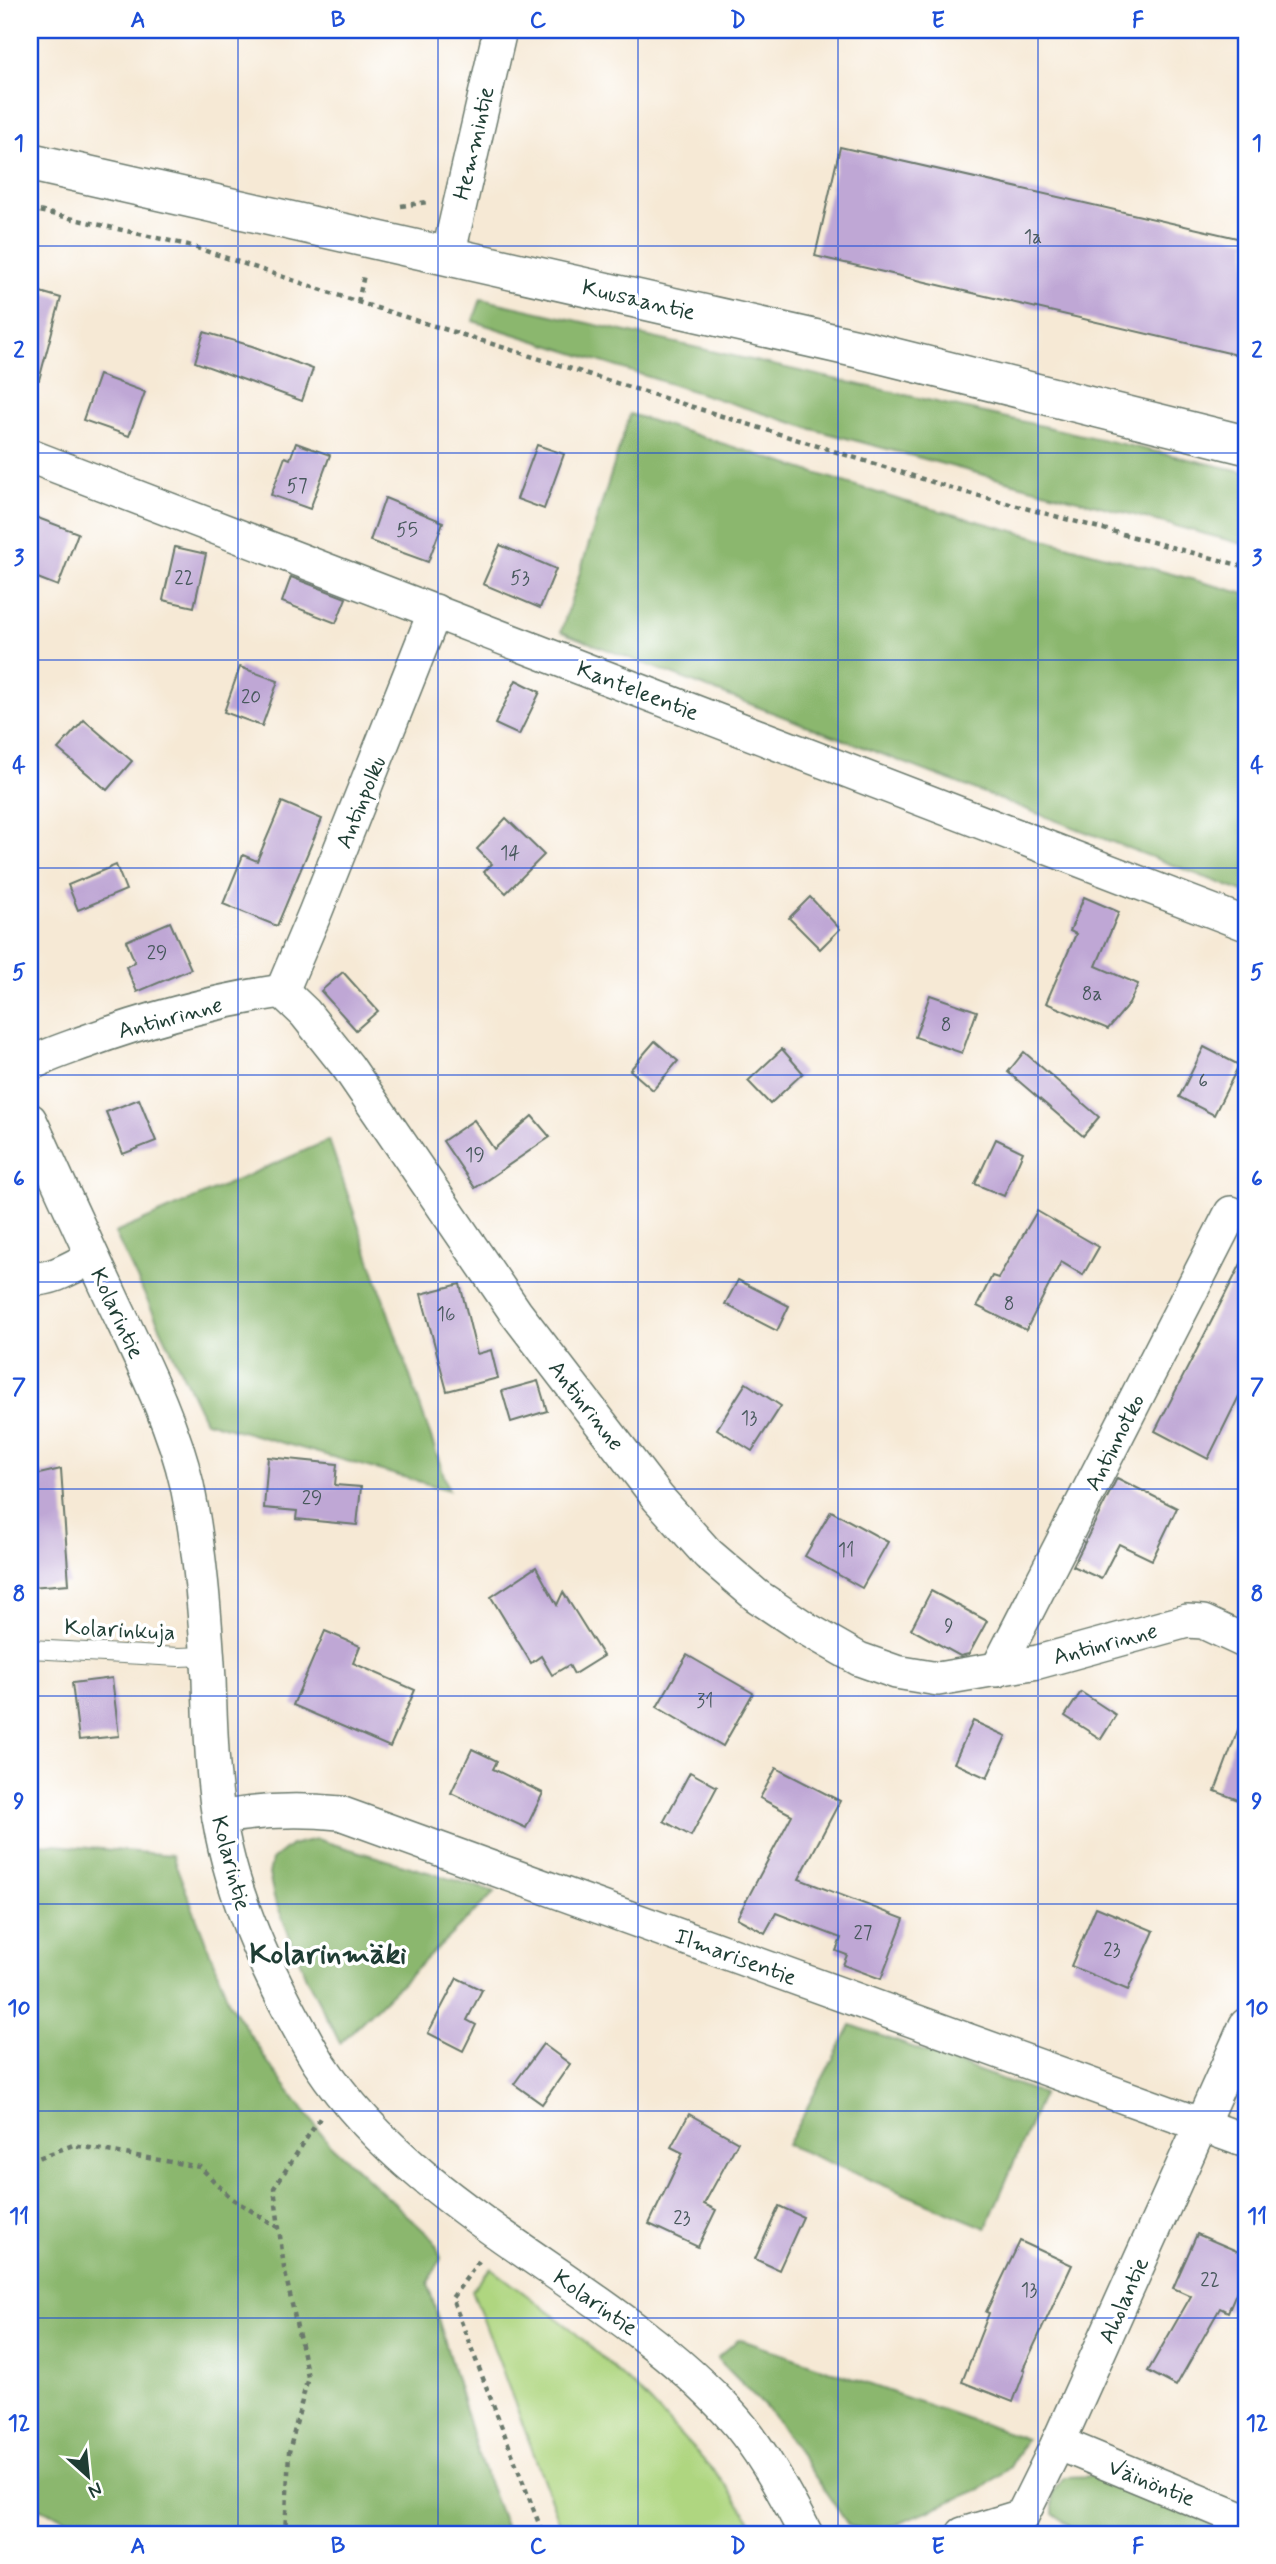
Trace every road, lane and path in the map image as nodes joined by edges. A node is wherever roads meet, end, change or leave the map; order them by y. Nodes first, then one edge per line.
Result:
1 (500, 30) edge
2 (30, 162) edge
3 (460, 198) junction
4 (393, 207) dead end
5 (30, 209) edge
6 (448, 256) junction
7 (365, 269) dead end
8 (358, 302) junction
9 (1246, 445) edge
10 (30, 456) edge
11 (1246, 567) edge
12 (435, 611) junction
13 (1246, 924) edge
14 (282, 991) junction
15 (30, 1063) edge
16 (30, 1120) edge
17 (1231, 1213) dead end
18 (92, 1257) junction
19 (30, 1278) edge
20 (1246, 1642) edge
21 (30, 1648) edge
22 (207, 1656) junction
23 (997, 1670) junction
24 (219, 1818) junction
25 (1246, 2025) edge
26 (326, 2108) dead end
27 (1203, 2124) junction
28 (1246, 2141) edge
29 (30, 2161) edge
30 (279, 2228) junction
31 (486, 2251) dead end
32 (1058, 2443) junction
33 (1246, 2521) edge
34 (1033, 2525) edge
35 (285, 2534) edge
36 (542, 2534) edge
37 (806, 2534) edge
38 (963, 2534) edge

1 - 3 street, Hemmintie
2 - 6 main road, Kuusaantie
3 - 4 path
3 - 6 street, Hemmintie
5 - 8 path
6 - 9 main road, Kuusaantie
7 - 8 path
8 - 11 path
10 - 12 street, Kanteleentie
12 - 13 street, Kanteleentie
12 - 14 street, Antinpolku
14 - 15 street, Antinrinne
14 - 23 street, Antinrinne
16 - 18 street, Kolarintie
17 - 23 street, Antinnotko
18 - 19 street
18 - 22 street, Kolarintie
20 - 23 street, Antinrinne
21 - 22 lane, Kolarinkuja
22 - 24 street, Kolarintie
24 - 27 street, Ilmarisentie
24 - 37 street, Kolarintie
25 - 27 street, Aholantie
26 - 30 path
27 - 28 street, Ilmarisentie
27 - 32 street, Aholantie
29 - 30 path
30 - 35 path
31 - 36 path
32 - 33 street, Väinöntie
32 - 34 street, Aholantie
34 - 38 street, Aholantie

